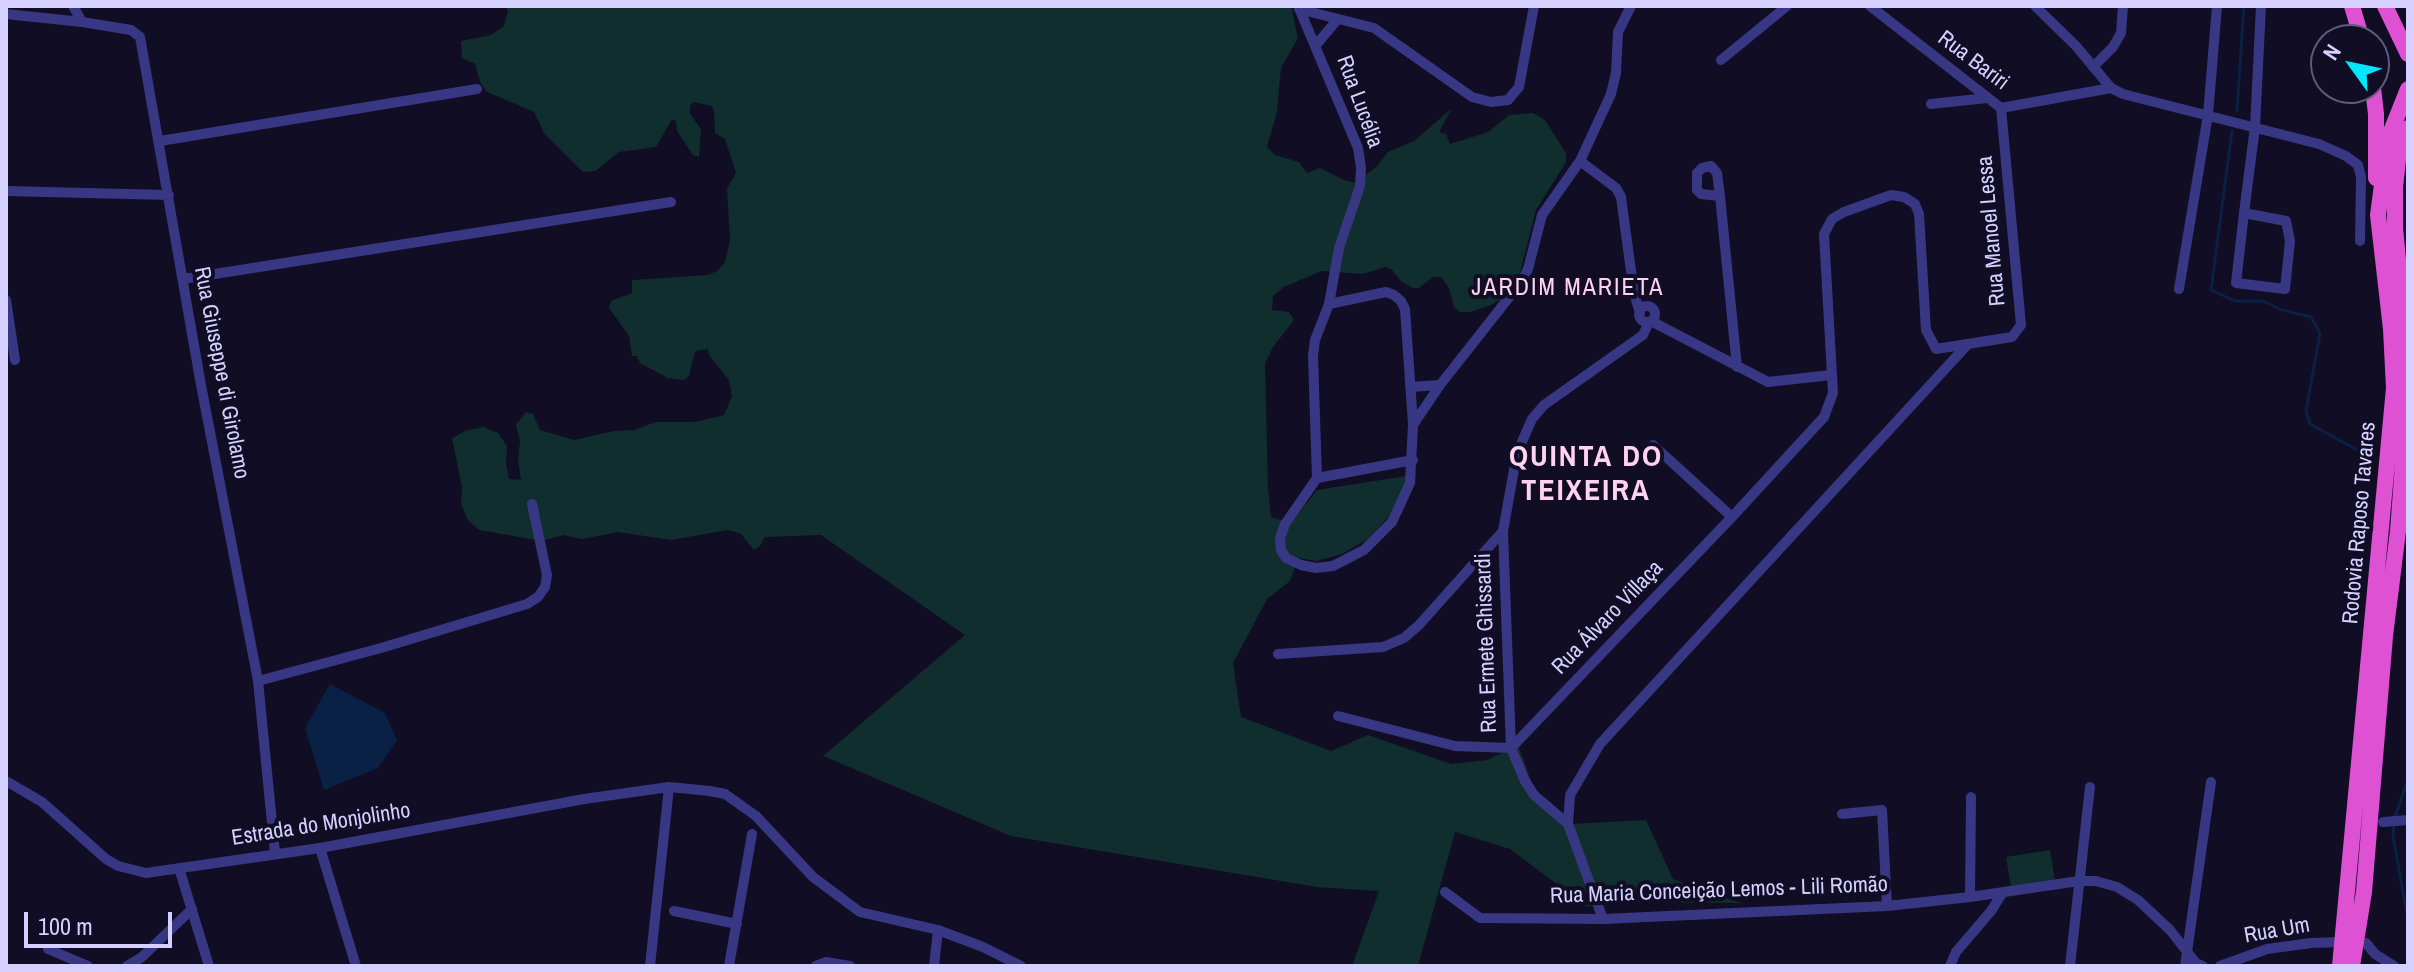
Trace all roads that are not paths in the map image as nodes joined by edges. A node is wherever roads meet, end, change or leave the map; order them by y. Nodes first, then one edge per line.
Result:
1 (73, 6) edge
2 (1534, 6) edge
3 (1631, 6) edge
4 (1787, 6) edge
5 (1870, 6) edge
6 (2123, 6) edge
7 (2217, 6) edge
8 (2261, 6) edge
9 (2385, 6) edge
10 (2037, 7) edge
11 (1298, 8) edge
12 (6, 14) edge
13 (1337, 20) junction
14 (82, 22) junction
15 (1316, 45) junction
16 (2408, 54) edge
17 (1721, 60) dead end
18 (2093, 67) junction
19 (2111, 88) junction
20 (477, 89) dead end
21 (2408, 89) edge
22 (1987, 98) junction
23 (1931, 104) dead end
24 (2375, 104) edge
25 (2001, 108) junction
26 (2208, 115) junction
27 (2255, 127) junction
28 (2399, 136) edge
29 (160, 141) junction
30 (1580, 161) junction
31 (6, 191) edge
32 (169, 195) junction
33 (1720, 196) dead end
34 (671, 202) dead end
35 (2244, 213) junction
36 (2378, 215) junction
37 (2360, 241) dead end
38 (183, 279) junction
39 (2179, 289) dead end
40 (6, 300) edge
41 (1329, 304) junction
42 (1647, 315) junction
43 (1968, 344) junction
44 (15, 360) dead end
45 (1737, 367) junction
46 (1831, 375) junction
47 (1440, 385) junction
48 (1410, 387) junction
49 (1413, 425) junction
50 (1653, 445) dead end
51 (1413, 460) junction
52 (1317, 478) junction
53 (532, 504) dead end
54 (1732, 517) junction
55 (1503, 531) junction
56 (2408, 538) edge
57 (2385, 636) junction
58 (1278, 654) dead end
59 (258, 681) junction
60 (1338, 716) dead end
61 (1511, 748) junction
62 (6, 781) edge
63 (2211, 782) dead end
64 (669, 787) junction
65 (2090, 787) dead end
66 (1971, 797) dead end
67 (1842, 814) dead end
68 (2385, 822) dead end
69 (2404, 822) edge
70 (1568, 824) junction
71 (752, 834) dead end
72 (320, 848) junction
73 (275, 853) junction
74 (179, 868) junction
75 (2079, 881) junction
76 (1445, 892) dead end
77 (2003, 892) junction
78 (2364, 892) junction
79 (1970, 897) junction
80 (1887, 906) junction
81 (192, 909) junction
82 (674, 911) dead end
83 (1603, 919) junction
84 (737, 924) junction
85 (938, 930) junction
86 (2342, 942) junction
87 (2366, 943) junction
88 (2186, 948) junction
89 (48, 949) dead end
90 (88, 966) edge
91 (127, 966) edge
92 (209, 966) edge
93 (356, 966) edge
94 (650, 966) edge
95 (729, 966) edge
96 (816, 966) edge
97 (850, 966) edge
98 (934, 966) edge
99 (1021, 966) edge
100 (1950, 966) edge
101 (2070, 966) edge
102 (2185, 966) edge
103 (2203, 966) edge
104 (2220, 966) edge
105 (2340, 966) edge
106 (2352, 966) edge
107 (2365, 966) edge
108 (2394, 966) edge

1 - 14 street
2 - 13 street
3 - 30 street
4 - 17 street
5 - 22 street, Rua Bariri
6 - 18 street
7 - 26 street
8 - 27 street
9 - 16 highway
10 - 18 street
11 - 13 street
11 - 15 street, Rua Lucélia
12 - 14 street, Rua Giuseppe di Girolamo
13 - 15 street
14 - 29 street, Rua Giuseppe di Girolamo
15 - 41 street, Rua Lucélia
18 - 19 street
19 - 25 street, Rua Bariri
19 - 26 street
20 - 29 street
21 - 28 highway, Rodovia Raposo Tavares
22 - 23 street
22 - 25 street, Rua Bariri
24 - 36 highway
25 - 43 street, Rua Manoel Lessa
26 - 27 street
26 - 39 street
27 - 35 street
27 - 37 street
28 - 36 highway, Rodovia Raposo Tavares
28 - 57 highway, Rodovia Raposo Tavares
29 - 32 street, Rua Giuseppe di Girolamo
30 - 42 street
30 - 47 street
31 - 32 street
32 - 38 street, Rua Giuseppe di Girolamo
33 - 45 street
34 - 38 street
35 - 35 street
36 - 86 highway, Rodovia Raposo Tavares
38 - 59 street, Rua Giuseppe di Girolamo
40 - 44 street
41 - 48 street
41 - 52 street, Rua Lucélia
42 - 45 street
42 - 55 street, Rua Ermete Ghissardi
43 - 46 street, Rua Manoel Lessa
43 - 70 street
45 - 46 street
46 - 54 street, Rua Álvaro Villaça
47 - 48 street
47 - 49 street
48 - 49 street
49 - 51 street
50 - 54 street
51 - 52 street
51 - 52 street
53 - 59 street
54 - 61 street, Rua Álvaro Villaça
55 - 58 street
55 - 61 street, Rua Ermete Ghissardi
56 - 57 highway
57 - 78 highway, Rodovia Raposo Tavares
59 - 73 street, Rua Giuseppe di Girolamo
60 - 61 street
61 - 70 street, Rua Ermete Ghissardi
62 - 74 street, Estrada do Monjolinho
63 - 88 street
64 - 72 street, Estrada do Monjolinho
64 - 85 street, Estrada do Monjolinho
64 - 94 street
65 - 75 street
66 - 79 street
67 - 80 street
68 - 69 street
70 - 83 street, Rua Ermete Ghissardi
71 - 84 street
72 - 73 street, Estrada do Monjolinho
72 - 93 street
73 - 74 street, Estrada do Monjolinho
74 - 81 street
75 - 77 street, Rua Maria Conceição Lemos - Lili Romão
75 - 88 street, Rua Maria Conceição Lemos - Lili Romão
75 - 101 street
76 - 83 street, Rua Maria Conceição Lemos - Lili Romão
77 - 79 street, Rua Maria Conceição Lemos - Lili Romão
77 - 100 street
78 - 87 highway
78 - 106 highway, Rodovia Raposo Tavares
79 - 80 street, Rua Maria Conceição Lemos - Lili Romão
80 - 83 street, Rua Maria Conceição Lemos - Lili Romão
81 - 91 street
81 - 92 street
82 - 84 street
84 - 95 street
85 - 98 street
85 - 99 street, Estrada do Monjolinho
86 - 104 street, Rua Um
86 - 105 highway, Rodovia Raposo Tavares
87 - 107 highway
87 - 108 street
88 - 102 street
88 - 103 street
89 - 90 street
96 - 97 street

